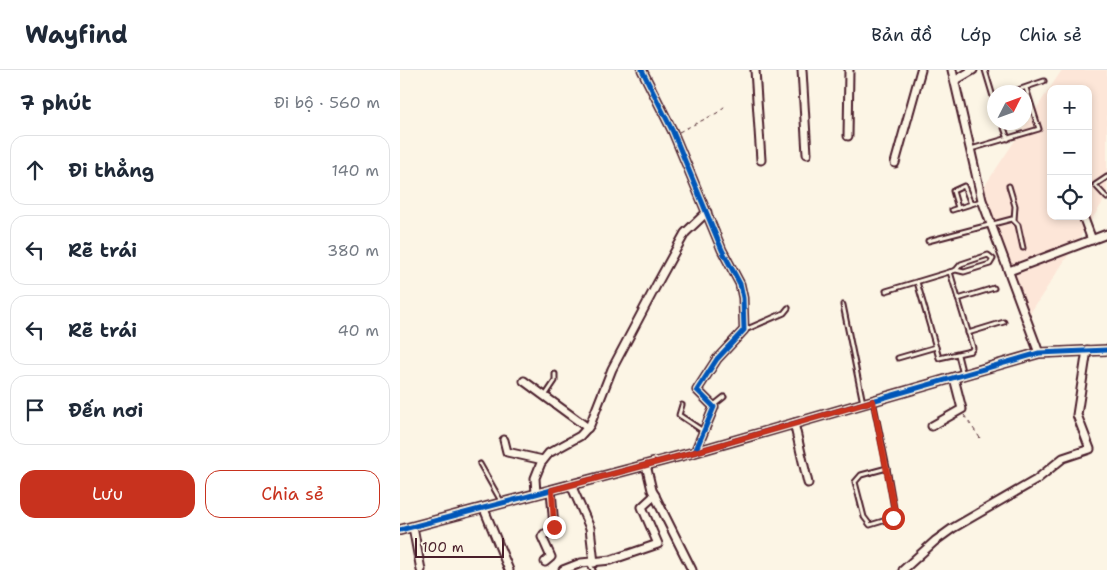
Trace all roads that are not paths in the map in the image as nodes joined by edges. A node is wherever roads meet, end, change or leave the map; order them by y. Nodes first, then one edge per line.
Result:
1 (642, 70) edge
2 (755, 70) edge
3 (802, 70) edge
4 (849, 70) edge
5 (921, 70) edge
6 (952, 70) edge
7 (973, 70) edge
8 (985, 70) edge
9 (956, 80) junction
10 (1044, 81) dead end
11 (990, 85) edge
12 (1032, 86) edge
13 (1032, 107) edge
14 (1005, 130) edge
15 (848, 136) dead end
16 (1008, 139) junction
17 (971, 149) junction
18 (807, 154) dead end
19 (761, 160) dead end
20 (895, 163) dead end
21 (1107, 177) edge
22 (1009, 186) dead end
23 (1107, 198) edge
24 (982, 200) junction
25 (971, 204) junction
26 (958, 208) junction
27 (952, 210) dead end
28 (706, 212) junction
29 (1014, 220) junction
30 (1084, 220) edge
31 (990, 225) junction
32 (1107, 234) edge
33 (1092, 240) junction
34 (928, 241) dead end
35 (1023, 248) dead end
36 (956, 270) junction
37 (1009, 270) junction
38 (950, 272) junction
39 (917, 282) junction
40 (994, 288) dead end
41 (886, 291) dead end
42 (958, 299) junction
43 (842, 305) dead end
44 (788, 308) dead end
45 (1004, 322) dead end
46 (744, 330) junction
47 (968, 333) junction
48 (936, 347) junction
49 (1087, 350) junction
50 (1107, 350) edge
51 (1040, 353) junction
52 (958, 355) junction
53 (898, 358) dead end
54 (555, 374) dead end
55 (963, 375) junction
56 (954, 378) junction
57 (524, 381) dead end
58 (544, 397) junction
59 (724, 397) dead end
60 (873, 401) junction
61 (863, 403) junction
62 (682, 405) dead end
63 (714, 406) junction
64 (794, 424) junction
65 (932, 426) dead end
66 (588, 428) junction
67 (704, 431) junction
68 (504, 440) dead end
69 (695, 452) junction
70 (543, 460) junction
71 (480, 464) dead end
72 (646, 465) junction
73 (887, 468) junction
74 (808, 483) dead end
75 (571, 485) junction
76 (552, 490) junction
77 (536, 494) junction
78 (655, 495) junction
79 (502, 504) junction
80 (484, 509) junction
81 (413, 527) junction
82 (400, 530) edge
83 (545, 562) dead end
84 (592, 565) edge
85 (421, 570) edge
86 (509, 570) edge
87 (563, 570) edge
88 (692, 570) edge
89 (903, 570) edge

1 - 28 street
2 - 19 street
3 - 18 street
4 - 15 street
5 - 20 street
6 - 9 street
7 - 9 street
8 - 11 lane
9 - 17 street
10 - 12 lane
13 - 16 lane
14 - 16 lane
16 - 17 lane
17 - 24 street
21 - 23 lane
22 - 29 lane
24 - 25 lane
24 - 31 street
25 - 26 lane
25 - 26 lane
26 - 27 lane
28 - 46 street
28 - 66 street
29 - 31 lane
29 - 35 lane
30 - 33 street
31 - 34 lane
31 - 37 street
32 - 33 street
33 - 37 street
36 - 36 lane
36 - 38 lane
37 - 51 street
38 - 39 lane
38 - 42 lane
39 - 41 lane
39 - 48 lane
40 - 42 lane
42 - 47 lane
43 - 61 lane
44 - 46 lane
45 - 47 lane
46 - 63 street
47 - 52 lane
48 - 52 lane
48 - 53 lane
49 - 50 street
49 - 51 street
49 - 89 street
51 - 55 street
52 - 55 lane
54 - 58 lane
55 - 56 street
56 - 60 street
56 - 65 street
57 - 58 street
58 - 66 street
59 - 63 lane
60 - 61 street
60 - 73 lane
61 - 64 street
62 - 67 lane
63 - 67 street
64 - 69 street
64 - 74 street
66 - 70 street
67 - 69 street
68 - 70 street
69 - 72 street
70 - 77 street
71 - 79 lane
72 - 75 street
72 - 78 street
73 - 73 lane
75 - 76 street
75 - 84 street
76 - 77 street
76 - 83 street
77 - 79 street
78 - 84 street
78 - 88 street
79 - 80 street
80 - 81 street
80 - 86 street
81 - 82 street
81 - 85 street
84 - 87 street

